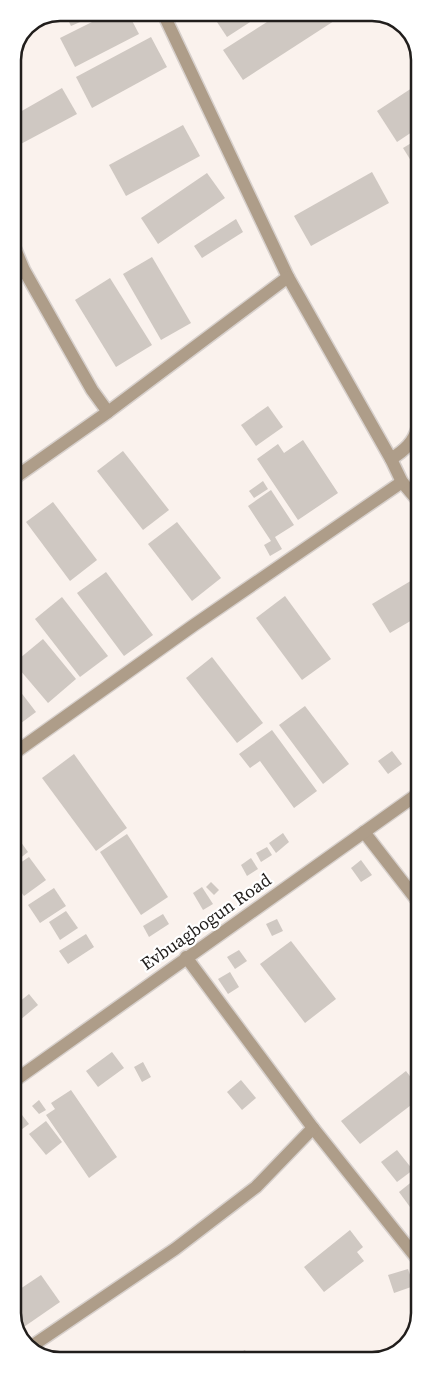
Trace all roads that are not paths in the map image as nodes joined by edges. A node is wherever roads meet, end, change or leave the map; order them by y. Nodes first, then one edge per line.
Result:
1 (167, 21) edge
2 (21, 261) edge
3 (288, 277) junction
4 (108, 412) junction
5 (411, 442) edge
6 (391, 459) junction
7 (21, 474) edge
8 (402, 482) junction
9 (411, 493) edge
10 (21, 748) edge
11 (411, 799) edge
12 (364, 832) junction
13 (411, 893) edge
14 (186, 957) junction
15 (21, 1076) edge
16 (313, 1128) junction
17 (411, 1251) edge
18 (35, 1343) edge

1 - 3 street
2 - 4 street
3 - 4 street
3 - 6 street
4 - 7 street
5 - 6 street
6 - 8 street
8 - 9 street
8 - 10 street
11 - 12 street, Evbuagbogun Road
12 - 13 street
12 - 14 street, Evbuagbogun Road
14 - 15 street, Evbuagbogun Road
14 - 16 street
16 - 17 street
16 - 18 street

